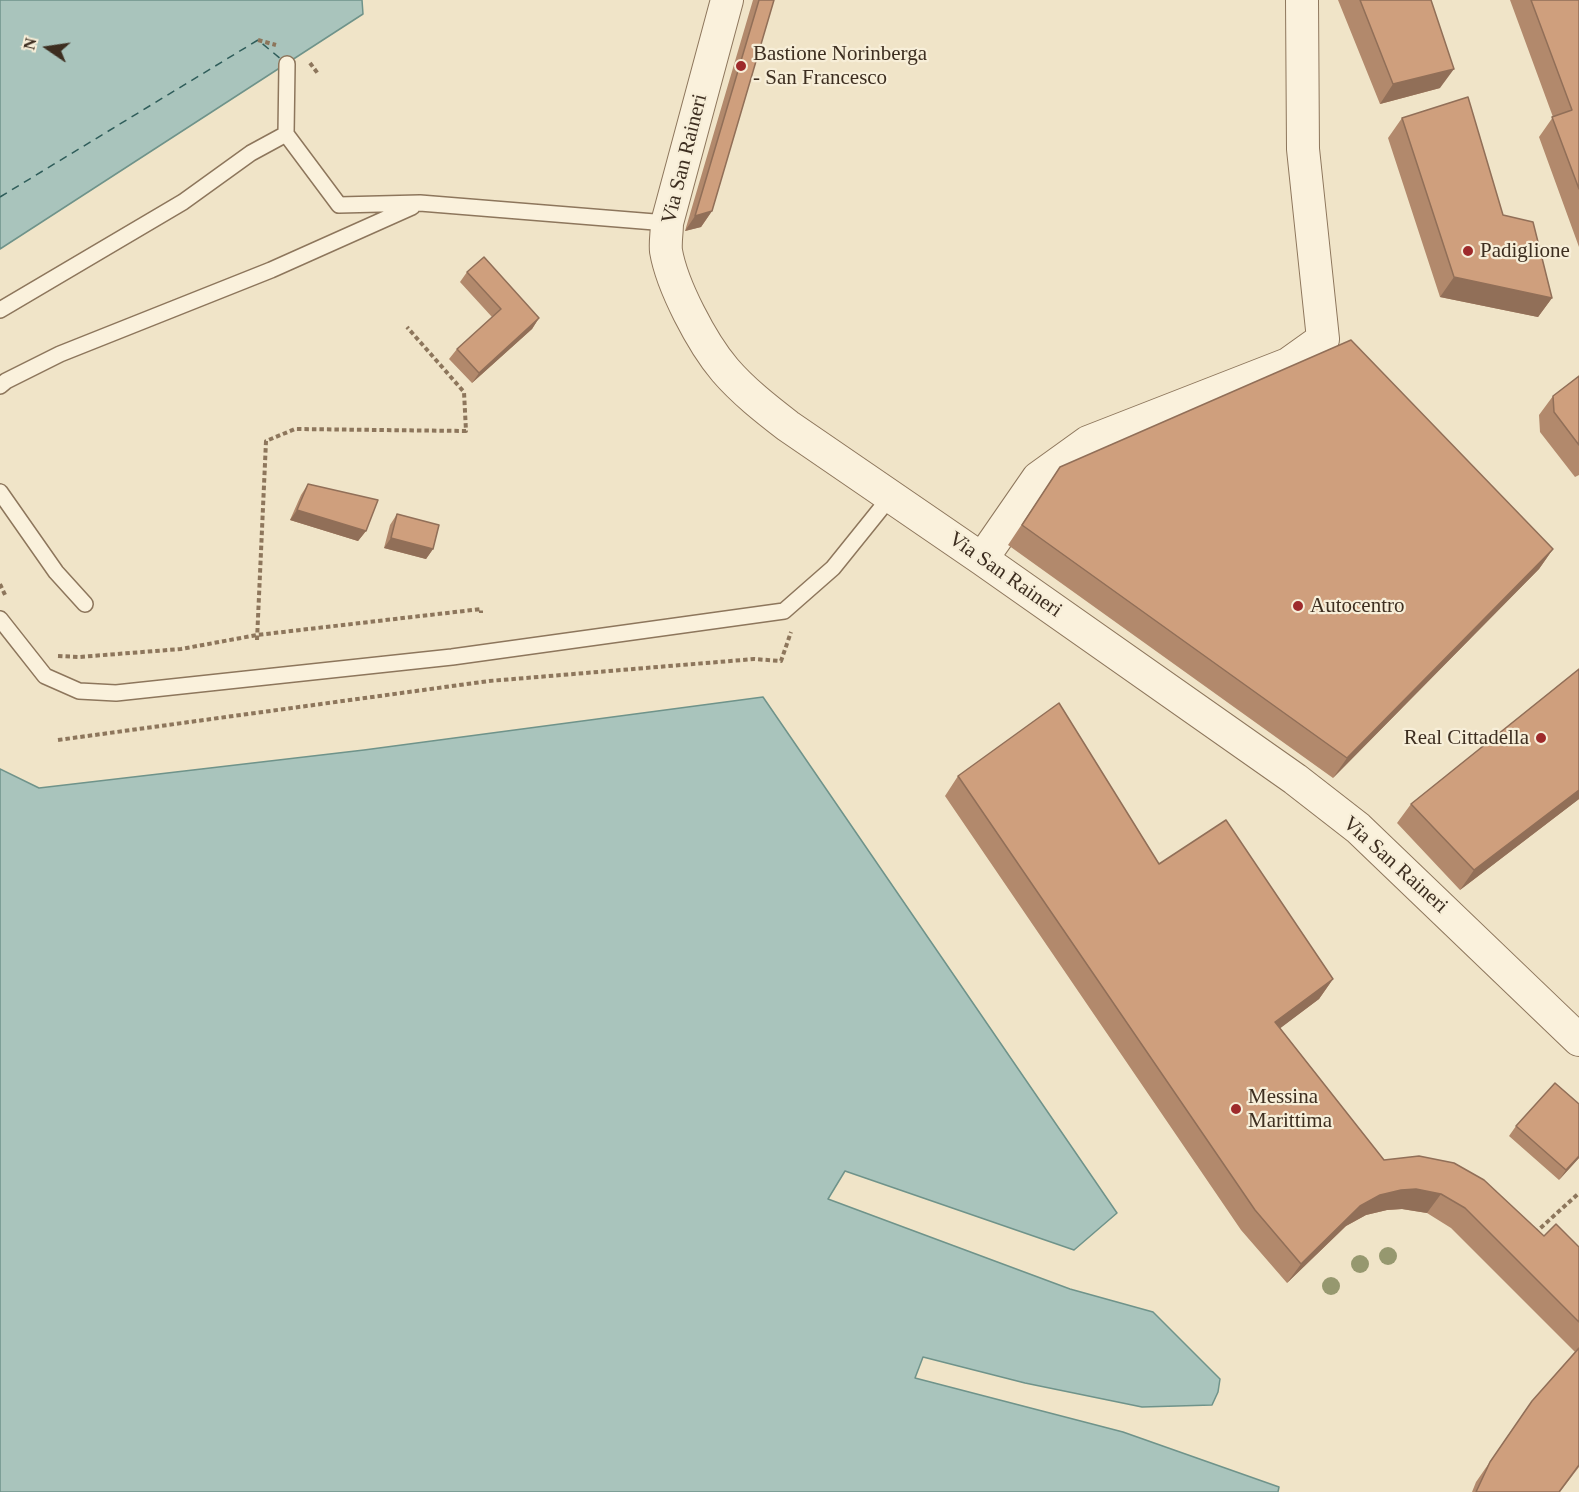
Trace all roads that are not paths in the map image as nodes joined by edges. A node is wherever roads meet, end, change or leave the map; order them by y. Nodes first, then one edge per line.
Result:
1 (727, 0) edge
2 (1302, 0) edge
3 (287, 64) dead end
4 (286, 134) junction
5 (420, 203) junction
6 (667, 223) junction
7 (0, 310) edge
8 (0, 386) edge
9 (0, 492) edge
10 (891, 496) junction
11 (982, 559) junction
12 (85, 604) dead end
13 (0, 619) edge
14 (1579, 1040) edge

1 - 6 street, Via San Raineri
2 - 11 street
3 - 4 lane
4 - 5 lane
4 - 7 lane
5 - 6 lane
5 - 8 lane
6 - 10 street, Via San Raineri
9 - 12 lane
10 - 11 street, Via San Raineri
10 - 13 lane
11 - 14 street, Via San Raineri

